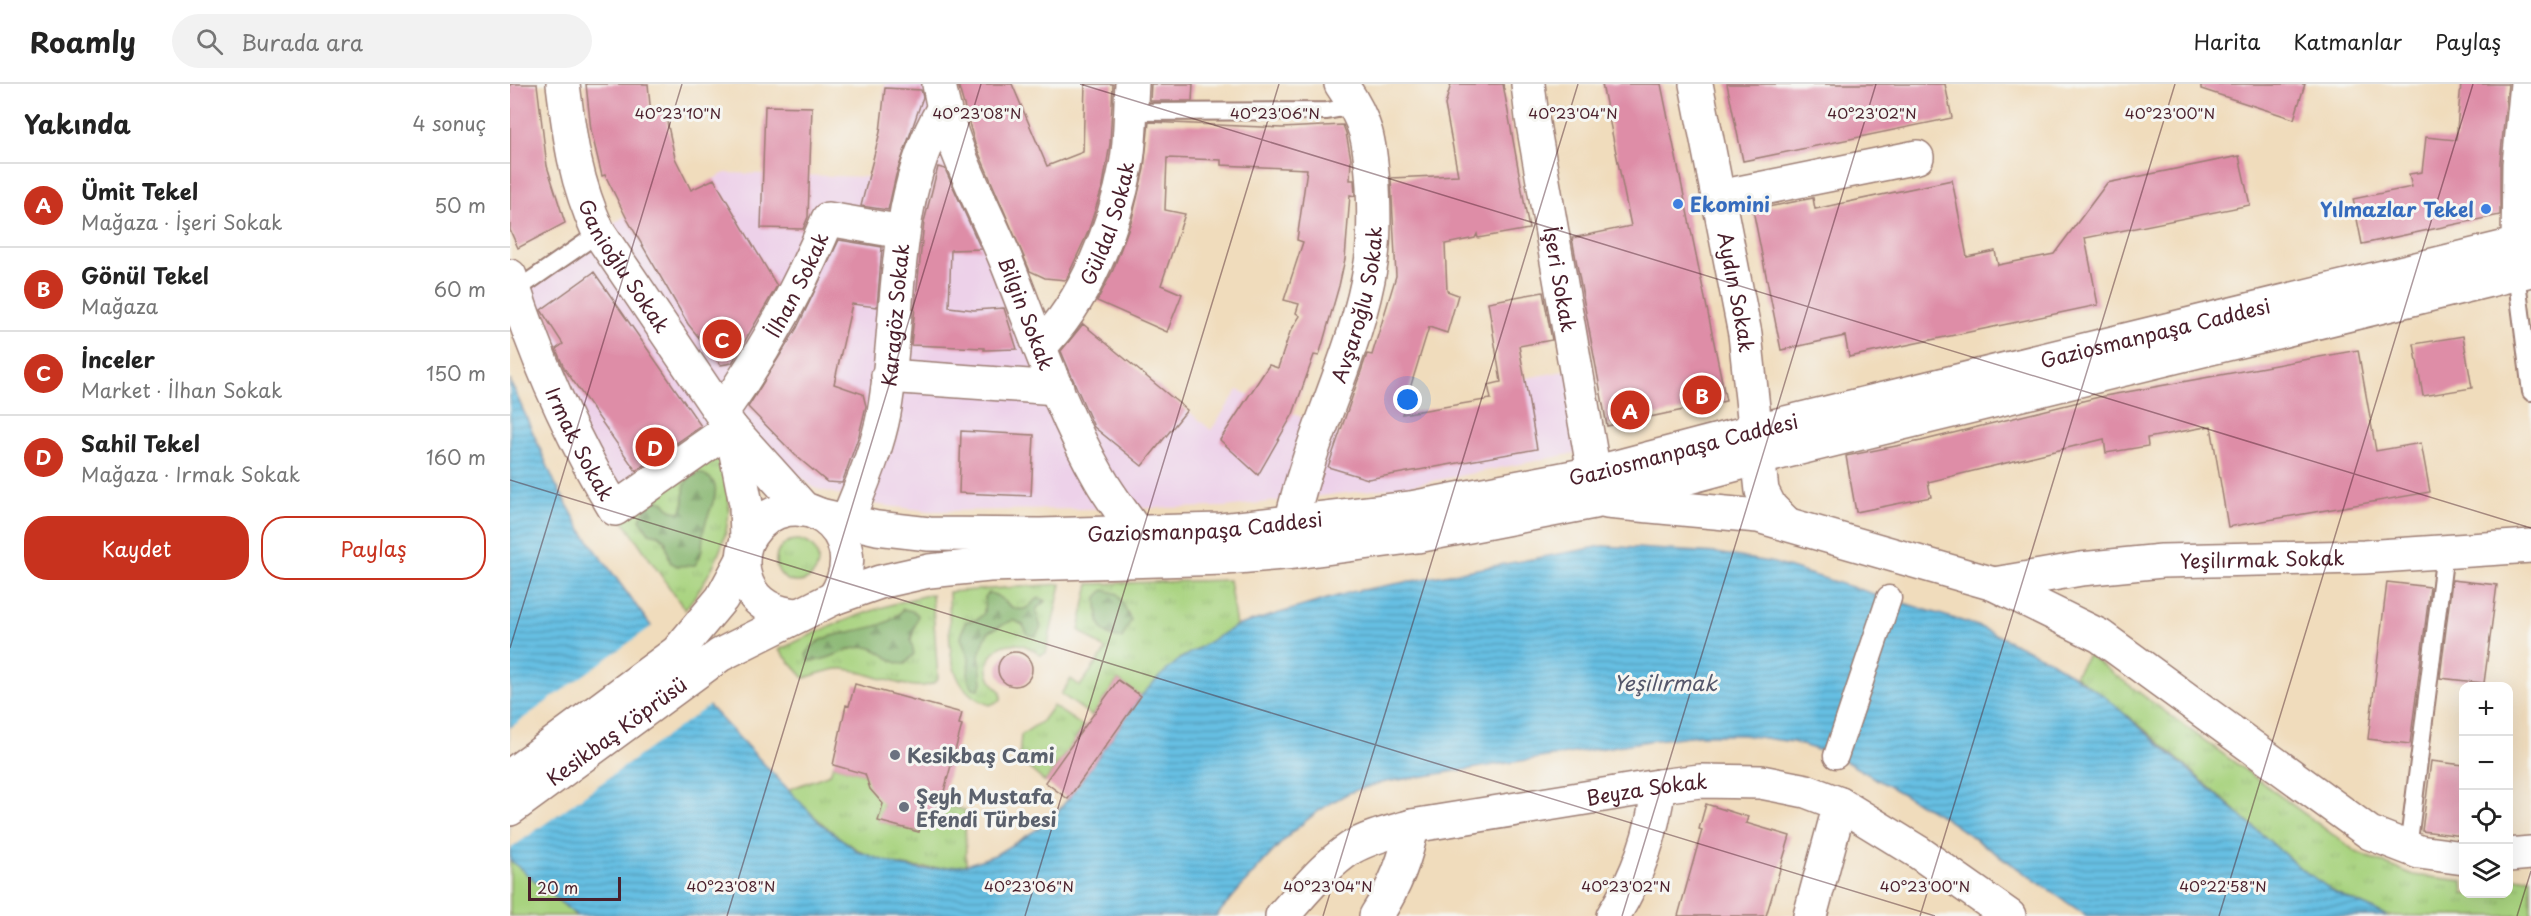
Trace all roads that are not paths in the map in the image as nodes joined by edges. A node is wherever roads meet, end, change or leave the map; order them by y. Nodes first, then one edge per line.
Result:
1 (563, 84) edge
2 (1528, 84) edge
3 (1696, 84) edge
4 (2527, 84) edge
5 (1348, 95) edge
6 (941, 97) edge
7 (1131, 98) edge
8 (1917, 157) dead end
9 (1719, 197) junction
10 (903, 232) junction
11 (599, 233) junction
12 (2524, 257) edge
13 (512, 284) edge
14 (1040, 346) junction
15 (888, 376) junction
16 (1057, 388) junction
17 (2531, 392) edge
18 (726, 420) junction
19 (1758, 444) junction
20 (1597, 487) junction
21 (824, 515) junction
22 (1785, 522) junction
23 (1291, 524) junction
24 (1136, 532) junction
25 (2531, 546) edge
26 (745, 550) junction
27 (2445, 552) junction
28 (1994, 584) junction
29 (834, 598) junction
30 (1889, 598) dead end
31 (799, 615) junction
32 (685, 663) junction
33 (1836, 756) dead end
34 (510, 776) edge
35 (1659, 786) junction
36 (1840, 804) junction
37 (510, 809) edge
38 (1412, 826) junction
39 (2408, 849) junction
40 (2531, 853) edge
41 (2513, 855) edge
42 (2459, 857) edge
43 (1282, 916) edge
44 (1376, 916) edge
45 (1613, 916) edge
46 (1810, 916) edge
47 (2009, 916) edge

1 - 11 street, Ganioğlu Sokak
2 - 20 street, İşeri Sokak
3 - 9 street, Aydın Sokak
4 - 12 street
5 - 7 lane
5 - 23 street, Avşaroğlu Sokak
6 - 10 street, Karagöz Sokak
6 - 14 street, Bilgin Sokak
7 - 14 street, Güldal Sokak
8 - 9 street
9 - 19 street, Aydın Sokak
10 - 15 street, Karagöz Sokak
10 - 18 street, İlhan Sokak
11 - 13 lane
11 - 18 street, Ganioğlu Sokak
12 - 17 lane
12 - 19 street, Gaziosmanpaşa Caddesi
13 - 18 street, Irmak Sokak
14 - 16 street, Bilgin Sokak
15 - 16 street
15 - 21 street, Karagöz Sokak
16 - 24 street, Bilgin Sokak
18 - 21 street, Ganioğlu Sokak
18 - 26 street, Ganioğlu Sokak
19 - 20 street, Gaziosmanpaşa Caddesi
19 - 22 street, Aydın Sokak
20 - 22 street
20 - 23 street, Gaziosmanpaşa Caddesi
20 - 29 street, Gaziosmanpaşa Caddesi
21 - 24 street, Gaziosmanpaşa Caddesi
21 - 26 street
21 - 29 street
22 - 28 street
23 - 24 street, Gaziosmanpaşa Caddesi
25 - 27 street, Yeşilırmak Sokak
26 - 31 street
26 - 32 street
27 - 28 street, Yeşilırmak Sokak
27 - 39 lane
28 - 39 street
29 - 31 street
30 - 33 street
31 - 32 street
32 - 34 street, Kesikbaş Köprüsü
32 - 37 street, Kesikbaş Köprüsü
35 - 36 street, Beyza Sokak
35 - 38 street, Beyza Sokak
35 - 45 street
36 - 46 street
36 - 47 street, Beyza Sokak
38 - 43 street, Beyza Sokak
38 - 44 street
39 - 42 street
40 - 41 street

